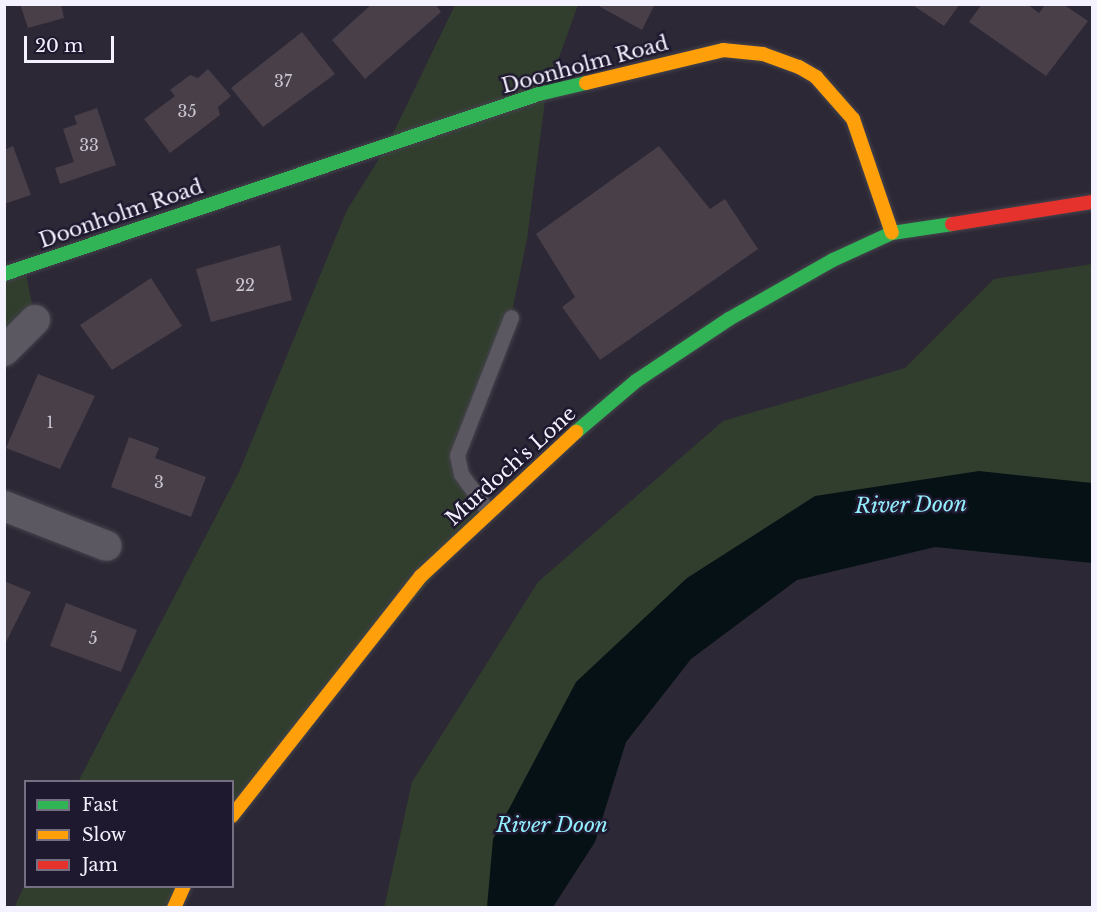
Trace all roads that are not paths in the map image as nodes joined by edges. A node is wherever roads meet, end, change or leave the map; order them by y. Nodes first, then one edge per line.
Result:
1 (1092, 202) edge
2 (892, 233) junction
3 (4, 274) edge
4 (511, 317) dead end
5 (35, 320) dead end
6 (4, 351) edge
7 (4, 506) edge
8 (488, 511) junction
9 (106, 546) dead end
10 (234, 813) edge
11 (183, 888) edge
12 (174, 908) edge

1 - 2 street
2 - 3 street, Doonholm Road
2 - 8 street, Murdoch's Lone
4 - 8 lane
5 - 6 street
7 - 9 street
8 - 10 street, Murdoch's Lone
11 - 12 street

